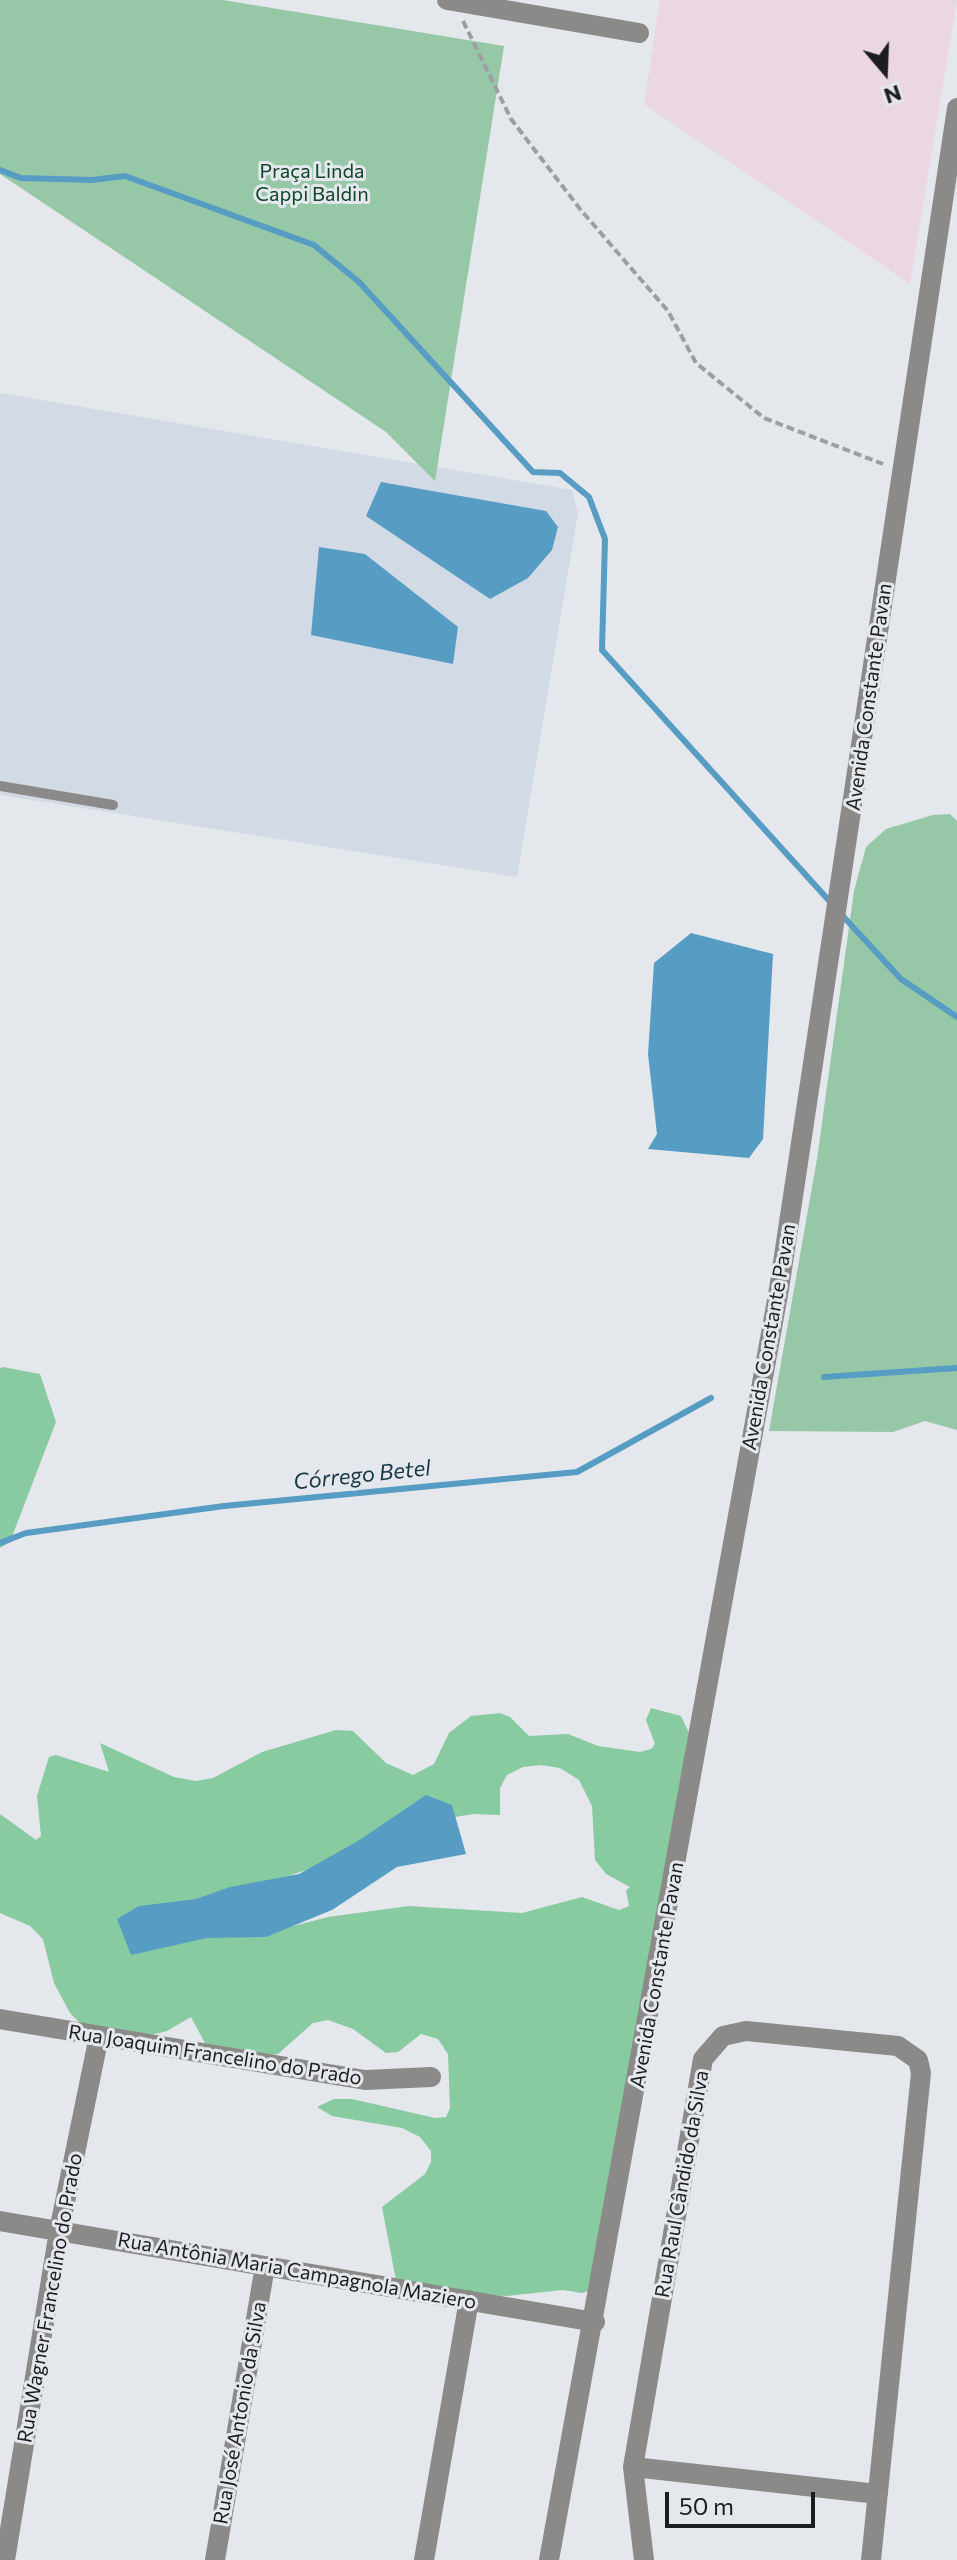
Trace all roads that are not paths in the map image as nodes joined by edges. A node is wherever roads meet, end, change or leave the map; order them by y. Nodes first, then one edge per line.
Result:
1 (450, 1) edge
2 (555, 9) edge
3 (639, 33) dead end
4 (957, 108) edge
5 (0, 786) edge
6 (113, 805) dead end
7 (0, 2019) edge
8 (99, 2036) junction
9 (431, 2077) dead end
10 (0, 2221) edge
11 (59, 2231) junction
12 (265, 2266) junction
13 (469, 2300) junction
14 (595, 2322) junction
15 (633, 2467) junction
16 (878, 2494) junction
17 (5, 2560) edge
18 (215, 2560) edge
19 (424, 2560) edge
20 (549, 2560) edge
21 (644, 2560) edge
22 (871, 2560) edge

1 - 2 street
2 - 3 street
4 - 14 street, Avenida Constante Pavan
5 - 6 lane
7 - 8 street, Rua Joaquim Francelino do Prado
8 - 9 street, Rua Joaquim Francelino do Prado
8 - 11 street, Rua Wagner Francelino do Prado
10 - 11 street, Rua Antônia Maria Campagnola Maziero
11 - 12 street, Rua Antônia Maria Campagnola Maziero
11 - 17 street, Rua Wagner Francelino do Prado
12 - 13 street, Rua Antônia Maria Campagnola Maziero
12 - 18 street, Rua José Antonio da Silva
13 - 14 street, Rua Antônia Maria Campagnola Maziero
13 - 19 street
14 - 20 street, Avenida Constante Pavan
15 - 16 street
15 - 16 street, Rua Raul Cândido da Silva
15 - 21 street, Rua Raul Cândido da Silva
16 - 22 street, Rua Raul Cândido da Silva

